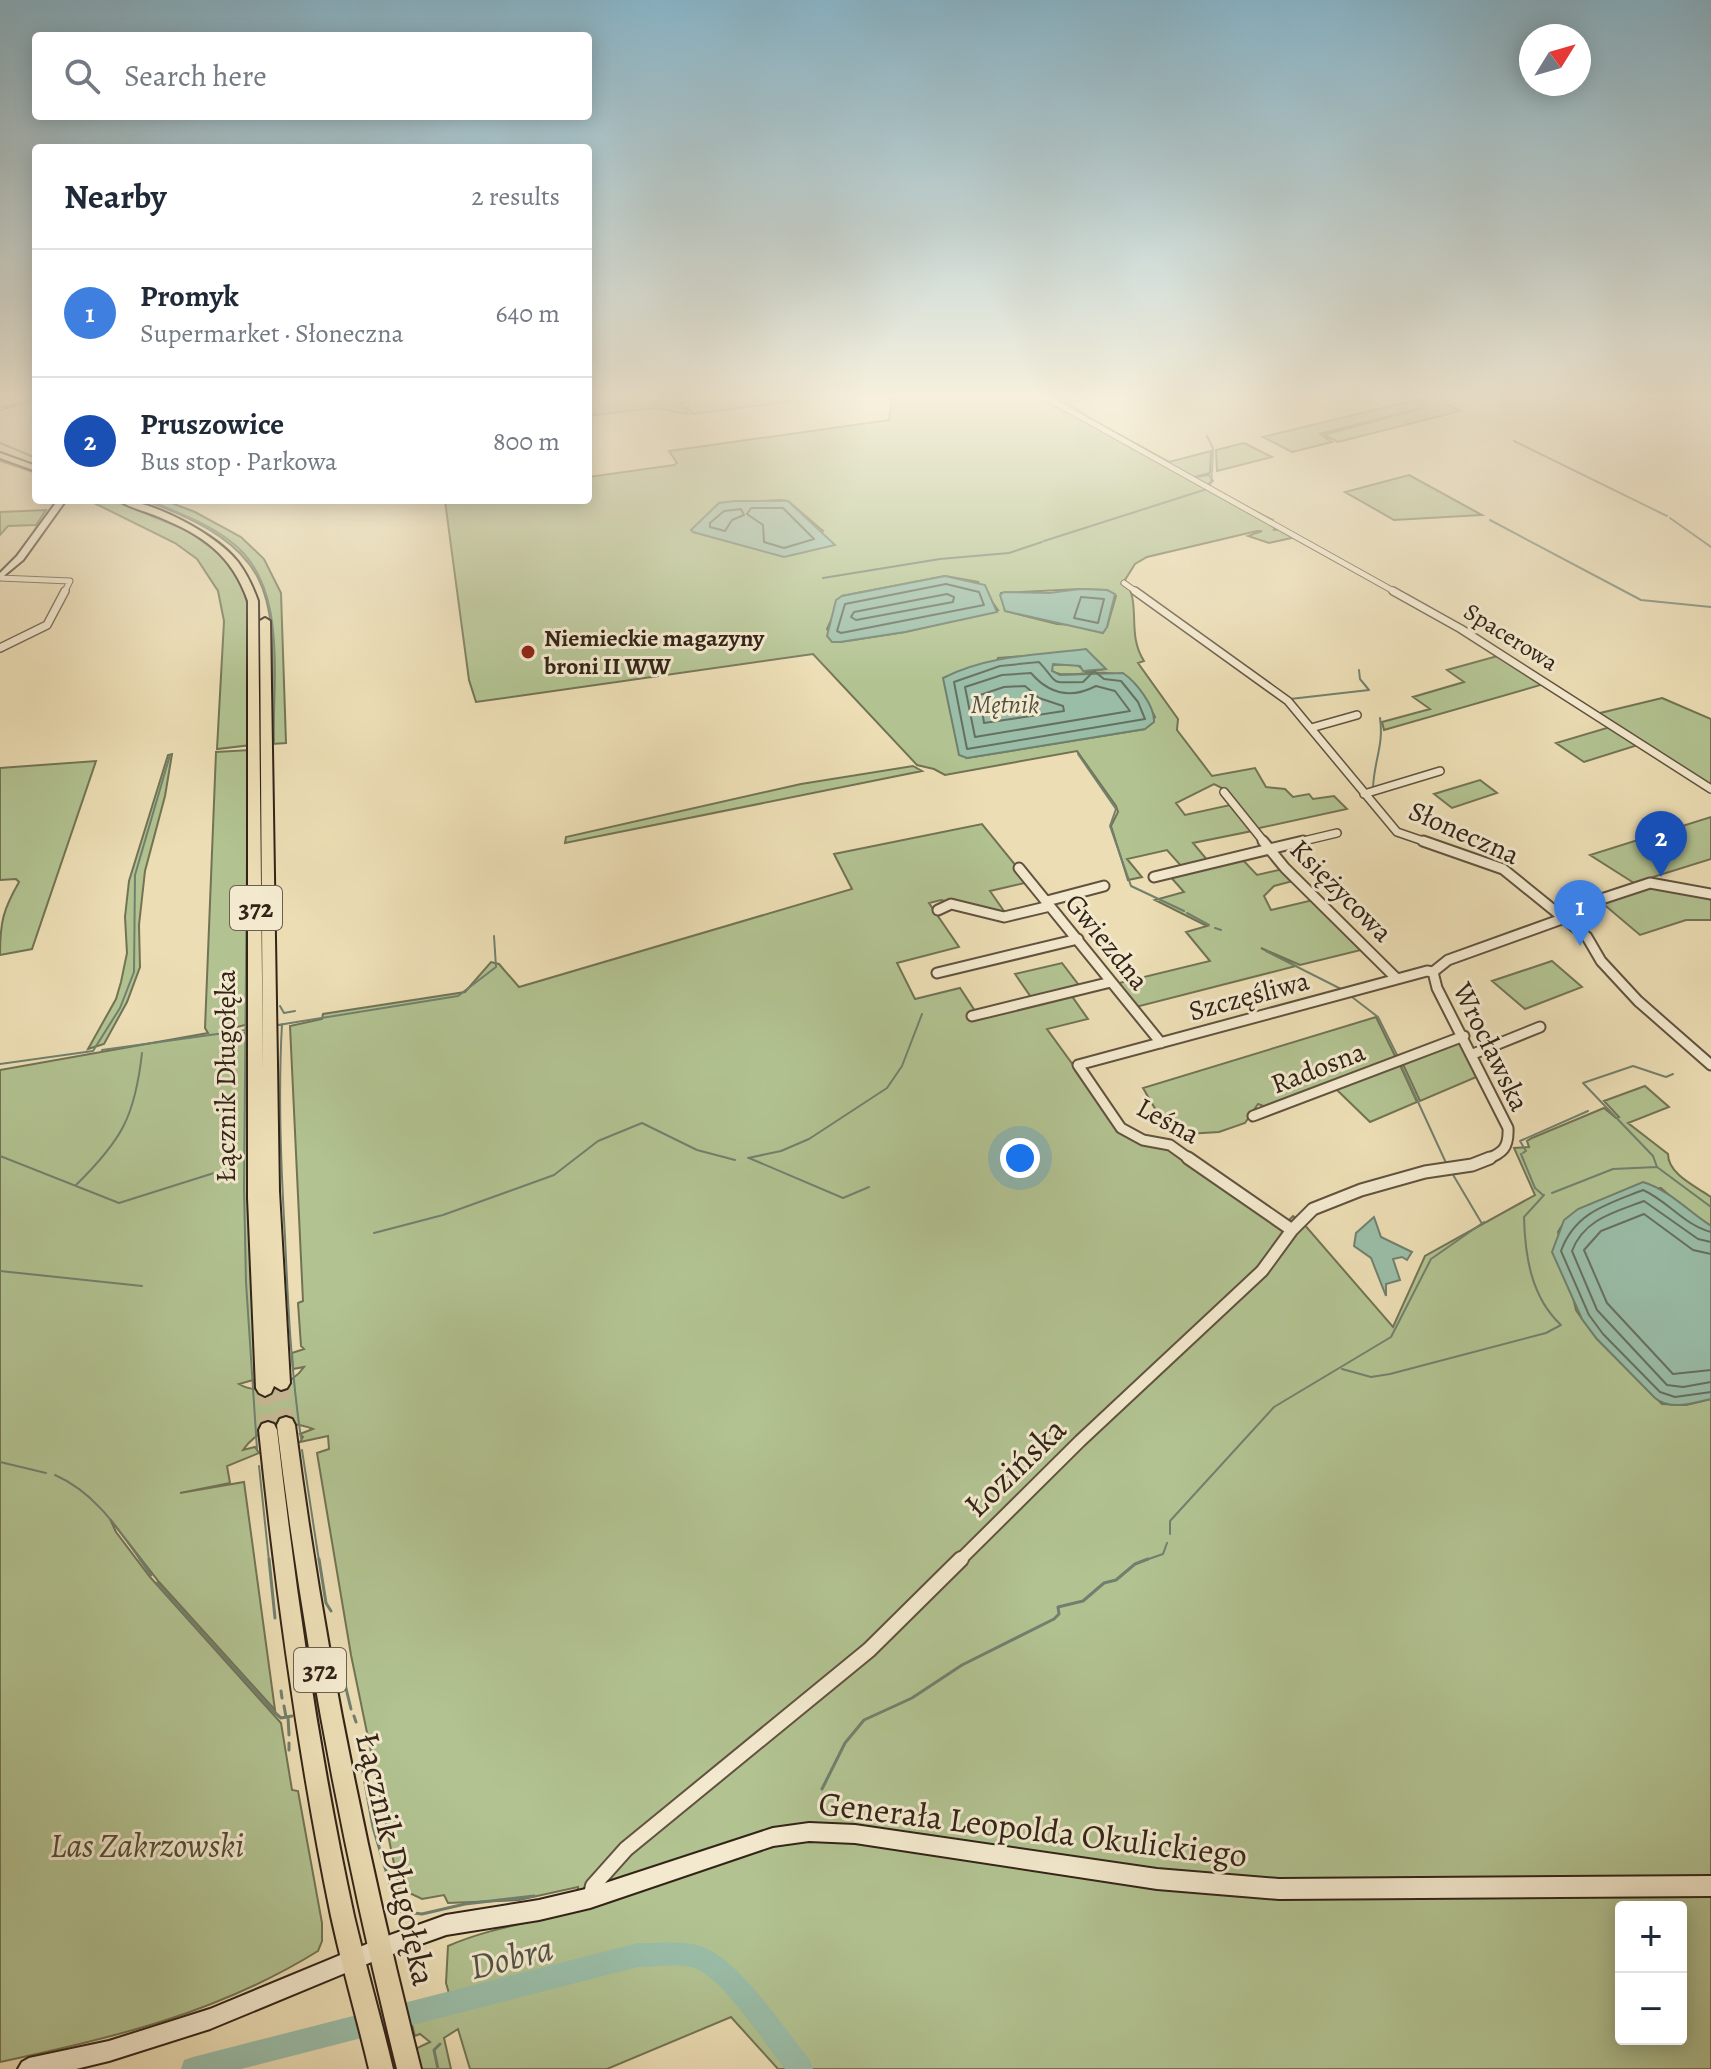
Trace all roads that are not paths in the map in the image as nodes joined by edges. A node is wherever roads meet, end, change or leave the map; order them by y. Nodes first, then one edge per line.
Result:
1 (1217, 492) edge
2 (59, 504) edge
3 (132, 504) edge
4 (148, 504) edge
5 (0, 577) edge
6 (1124, 583) dead end
7 (0, 648) edge
8 (1357, 715) dead end
9 (1311, 728) junction
10 (1440, 771) dead end
11 (1711, 789) edge
12 (1224, 792) dead end
13 (1364, 794) junction
14 (1337, 833) dead end
15 (1268, 849) junction
16 (1019, 868) dead end
17 (1154, 877) dead end
18 (1104, 886) dead end
19 (1711, 894) edge
20 (1048, 904) junction
21 (938, 910) dead end
22 (1561, 916) junction
23 (1078, 939) junction
24 (1433, 972) junction
25 (937, 973) dead end
26 (1397, 979) junction
27 (1111, 982) junction
28 (972, 1016) dead end
29 (1540, 1027) dead end
30 (1464, 1036) junction
31 (1161, 1043) junction
32 (1473, 1054) junction
33 (1078, 1065) joint
34 (1711, 1065) edge
35 (1253, 1116) dead end
36 (1509, 1139) joint
37 (1292, 1230) junction
38 (281, 1383) tunnel mouth
39 (265, 1388) tunnel mouth
40 (1711, 1886) edge
41 (590, 1898) junction
42 (379, 1949) junction
43 (354, 1959) junction
44 (407, 2060) edge
45 (380, 2064) edge
46 (29, 2069) edge

1 - 11 street, Spacerowa
2 - 5 street
3 - 39 main road, Łącznik Długołęka / 372
4 - 38 main road, Łącznik Długołęka / 372
5 - 7 street
6 - 9 street, Słoneczna
8 - 9 street
9 - 13 street, Słoneczna
10 - 13 street
12 - 15 street
13 - 22 street, Słoneczna
14 - 15 street
15 - 17 street, Księżycowa
15 - 26 street, Księżycowa
16 - 20 street, Gwiezdna
18 - 20 street
19 - 22 street, Wrocławska
20 - 21 street
20 - 23 street, Gwiezdna
22 - 24 street, Wrocławska
22 - 34 street, Słoneczna
23 - 25 street
23 - 27 street, Gwiezdna
24 - 26 street, Szczęśliwa
24 - 30 street, Wrocławska
26 - 31 street, Szczęśliwa
27 - 28 street
27 - 31 street, Gwiezdna
29 - 32 street
30 - 32 street, Wrocławska
30 - 35 street, Radosna
31 - 33 street, Szczęśliwa
32 - 36 street, Wrocławska
33 - 37 street, Leśna
36 - 37 street, Łozińska
37 - 41 street, Łozińska
40 - 41 street, Generała Leopolda Okulickiego
41 - 42 street, Generała Leopolda Okulickiego
42 - 43 street, Generała Leopolda Okulickiego
42 - 43 main road, Łącznik Długołęka / 372
42 - 44 main road, Łącznik Długołęka / 372
43 - 45 main road, Łącznik Długołęka / 372
43 - 46 street, Generała Leopolda Okulickiego

